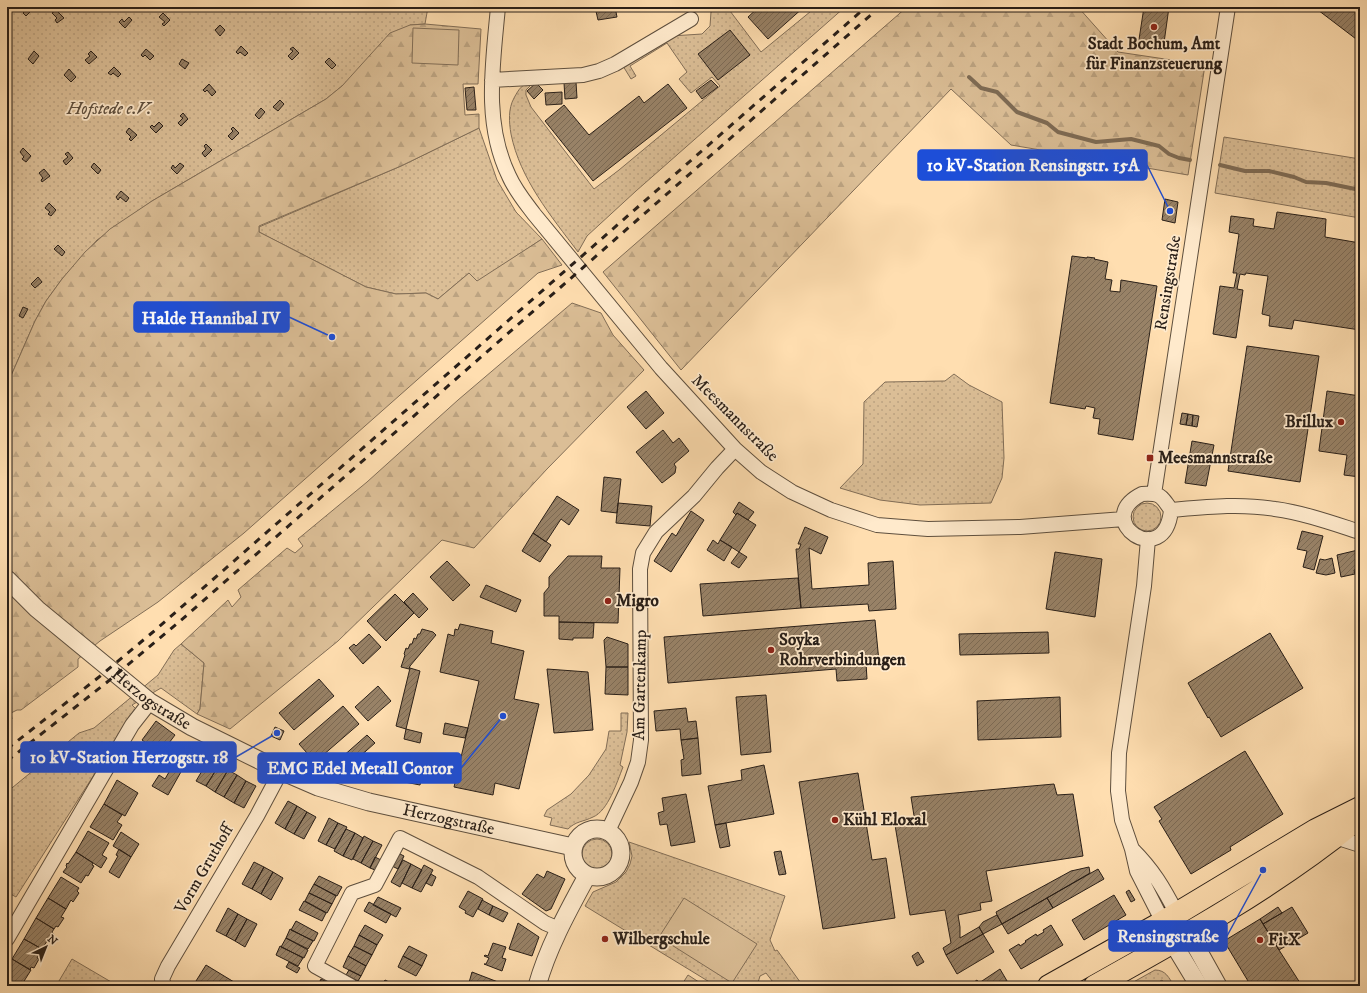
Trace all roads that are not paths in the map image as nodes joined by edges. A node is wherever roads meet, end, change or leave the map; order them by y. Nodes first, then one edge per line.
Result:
1 (498, 7) edge
2 (1228, 7) edge
3 (691, 19) dead end
4 (492, 80) junction
5 (735, 449) junction
6 (1154, 494) junction
7 (1171, 510) junction
8 (1124, 520) junction
9 (1360, 532) edge
10 (1148, 539) junction
11 (7, 579) edge
12 (150, 702) junction
13 (281, 771) junction
14 (1360, 808) edge
15 (1360, 817) edge
16 (608, 831) junction
17 (1334, 837) junction
18 (1360, 846) edge
19 (573, 847) junction
20 (587, 876) junction
21 (1170, 918) junction
22 (559, 929) junction
23 (1181, 938) junction
24 (7, 939) edge
25 (164, 986) edge
26 (351, 986) edge
27 (537, 986) edge
28 (1049, 986) edge
29 (1095, 986) edge
30 (1199, 986) edge
31 (1218, 986) edge

1 - 4 street, Meesmannstraße
2 - 6 street, Rensingstraße
3 - 4 street
4 - 5 street, Meesmannstraße
5 - 8 street, Meesmannstraße
5 - 16 street, Am Gartenkamp
6 - 7 street
6 - 8 street
7 - 9 street
7 - 10 street
8 - 10 street
10 - 21 street
11 - 12 street, Herzogstraße
12 - 13 street, Herzogstraße
12 - 24 street
13 - 19 street, Herzogstraße
13 - 25 street, Vorm Gruthoff
14 - 21 main road
15 - 17 main road
16 - 19 street
16 - 20 street
17 - 18 street
17 - 23 main road
19 - 20 street
20 - 22 street
21 - 23 main road
21 - 28 main road
22 - 26 street, Herzogstraße
22 - 27 street
23 - 29 main road
23 - 30 street
23 - 31 street

